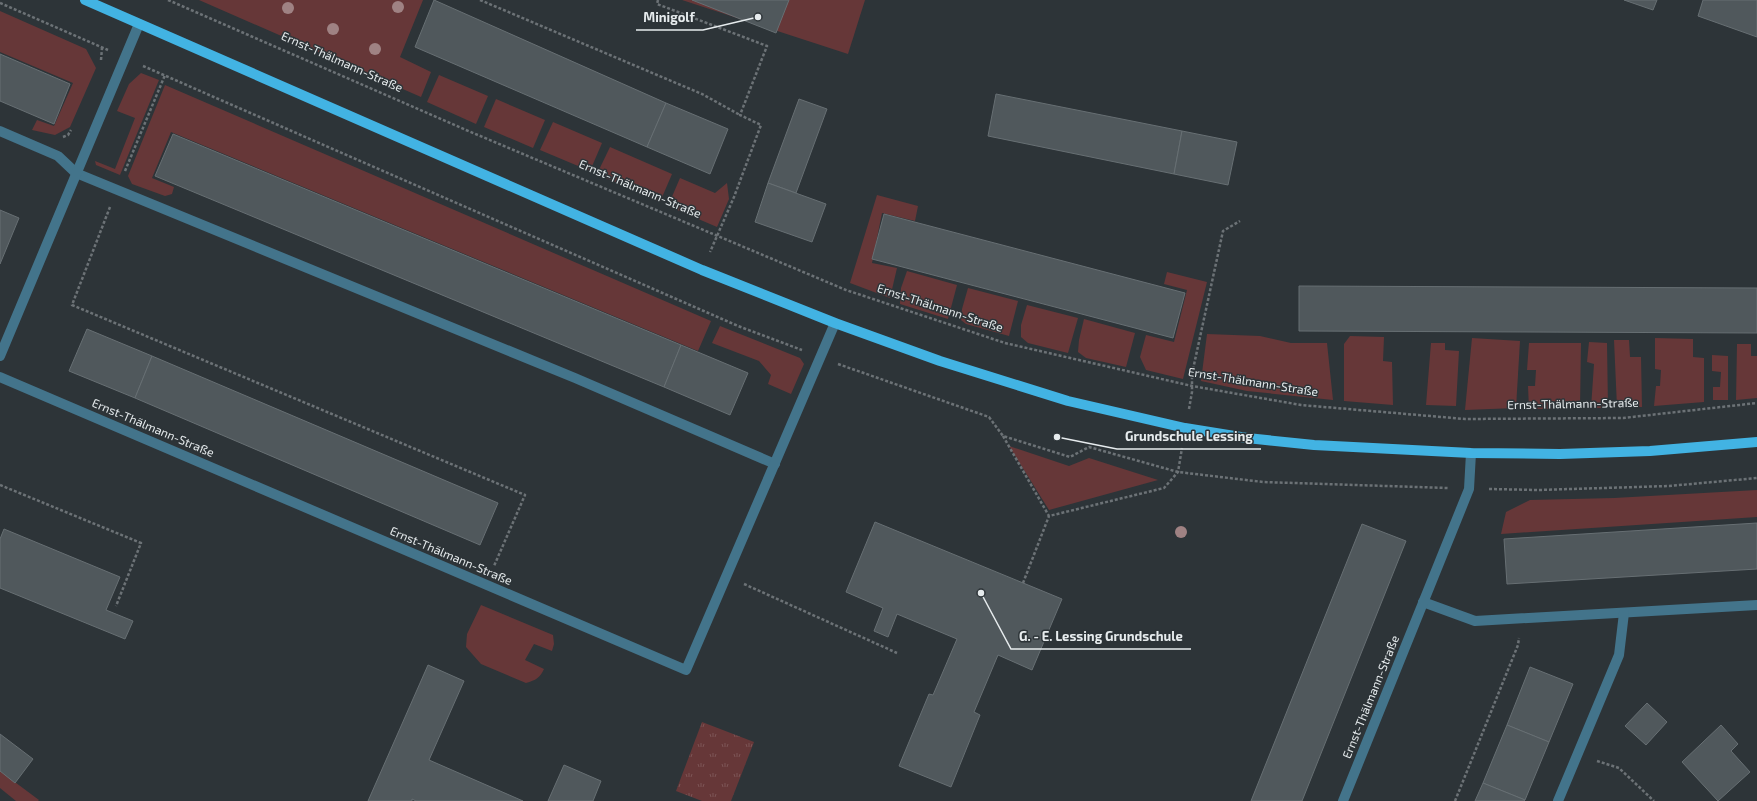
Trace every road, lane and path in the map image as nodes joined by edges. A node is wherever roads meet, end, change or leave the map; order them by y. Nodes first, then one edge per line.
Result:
1 (85, 0) edge
2 (168, 0) edge
3 (480, 0) edge
4 (658, 0) edge
5 (139, 24) junction
6 (102, 48) dead end
7 (100, 67) dead end
8 (165, 75) dead end
9 (740, 115) junction
10 (74, 126) dead end
11 (0, 131) edge
12 (57, 139) dead end
13 (76, 173) junction
14 (117, 190) junction
15 (1240, 221) dead end
16 (717, 235) junction
17 (702, 270) junction
18 (835, 323) junction
19 (0, 356) edge
20 (0, 377) edge
21 (1192, 386) junction
22 (1757, 404) edge
23 (1186, 428) junction
24 (1003, 436) dead end
25 (1757, 442) edge
26 (1471, 453) junction
27 (775, 464) junction
28 (0, 485) edge
29 (1049, 516) junction
30 (727, 577) junction
31 (1023, 583) dead end
32 (485, 584) junction
33 (1424, 602) junction
34 (1757, 605) edge
35 (116, 606) dead end
36 (1624, 613) junction
37 (1519, 619) junction
38 (897, 653) dead end
39 (1577, 754) junction
40 (1343, 801) edge
41 (1455, 801) edge
42 (1558, 801) edge
43 (1654, 801) edge

1 - 5 main road
2 - 16 path, Ernst-Thälmann-Straße
3 - 9 path
4 - 9 path
5 - 13 street
5 - 17 main road
6 - 7 path
8 - 14 path
9 - 16 path
10 - 12 path
11 - 13 street
13 - 14 street
13 - 19 street
14 - 27 street
14 - 32 path
15 - 21 path
16 - 17 path
16 - 21 path, Ernst-Thälmann-Straße
17 - 18 main road
18 - 23 main road
18 - 27 street, Ernst-Thälmann-Straße
20 - 32 street, Ernst-Thälmann-Straße
21 - 22 path, Ernst-Thälmann-Straße
21 - 23 path
23 - 26 main road
23 - 29 path
24 - 29 path
25 - 26 main road
26 - 33 street, Ernst-Thälmann-Straße
27 - 30 street, Ernst-Thälmann-Straße
28 - 35 path
29 - 31 path
30 - 32 street, Ernst-Thälmann-Straße
30 - 38 path
33 - 37 street
33 - 40 street, Ernst-Thälmann-Straße
34 - 36 street
36 - 37 street
36 - 39 street
37 - 41 path
39 - 42 street
39 - 43 path

